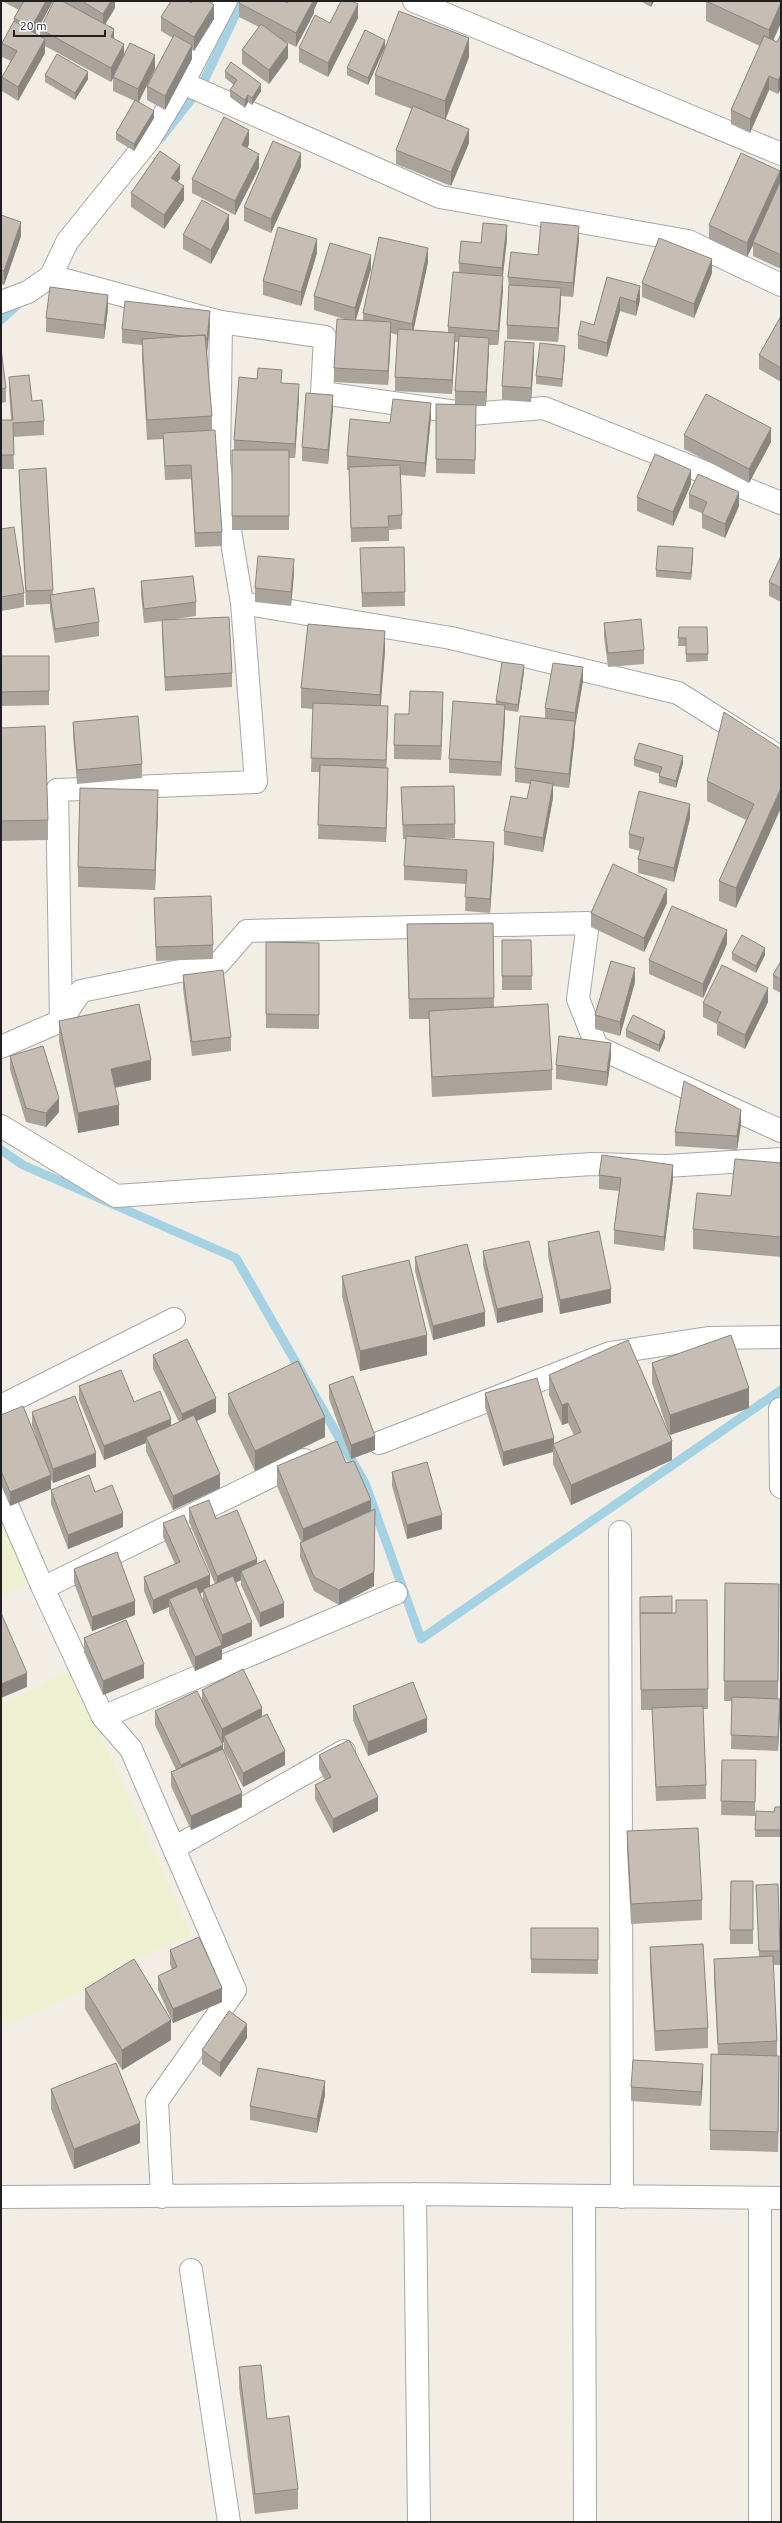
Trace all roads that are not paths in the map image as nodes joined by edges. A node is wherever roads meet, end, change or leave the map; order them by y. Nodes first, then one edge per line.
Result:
1 (226, 1) edge
2 (414, 1) edge
3 (183, 83) junction
4 (781, 154) edge
5 (51, 276) junction
6 (781, 285) edge
7 (1, 302) edge
8 (221, 322) junction
9 (781, 504) edge
10 (242, 603) junction
11 (781, 758) edge
12 (61, 1021) junction
13 (1, 1046) edge
14 (1, 1126) edge
15 (781, 1131) edge
16 (781, 1159) edge
17 (174, 1319) dead end
18 (781, 1337) edge
19 (1, 1406) edge
20 (780, 1410) dead end
21 (379, 1443) dead end
22 (325, 1450) edge
23 (781, 1487) edge
24 (1, 1492) edge
25 (620, 1532) dead end
26 (43, 1588) junction
27 (396, 1593) dead end
28 (103, 1717) junction
29 (344, 1751) edge
30 (174, 1848) junction
31 (415, 2194) junction
32 (162, 2196) junction
33 (584, 2196) junction
34 (1, 2197) edge
35 (622, 2197) junction
36 (771, 2198) edge
37 (191, 2270) dead end
38 (229, 2522) edge
39 (419, 2522) edge
40 (586, 2522) edge
41 (760, 2522) edge

1 - 3 street
2 - 4 street
3 - 5 street
3 - 6 street
5 - 7 street
5 - 8 street
8 - 9 street
8 - 10 street
10 - 11 street
10 - 12 street
12 - 13 street
12 - 15 street
14 - 16 street
17 - 19 street
18 - 21 street
20 - 23 street
22 - 26 street
24 - 26 street
25 - 35 street
26 - 28 street
27 - 28 street
28 - 30 street
29 - 30 street
30 - 32 street
31 - 32 street
31 - 33 street
31 - 39 street
32 - 34 street
33 - 35 street
33 - 40 street
35 - 36 street
36 - 41 street
37 - 38 street

